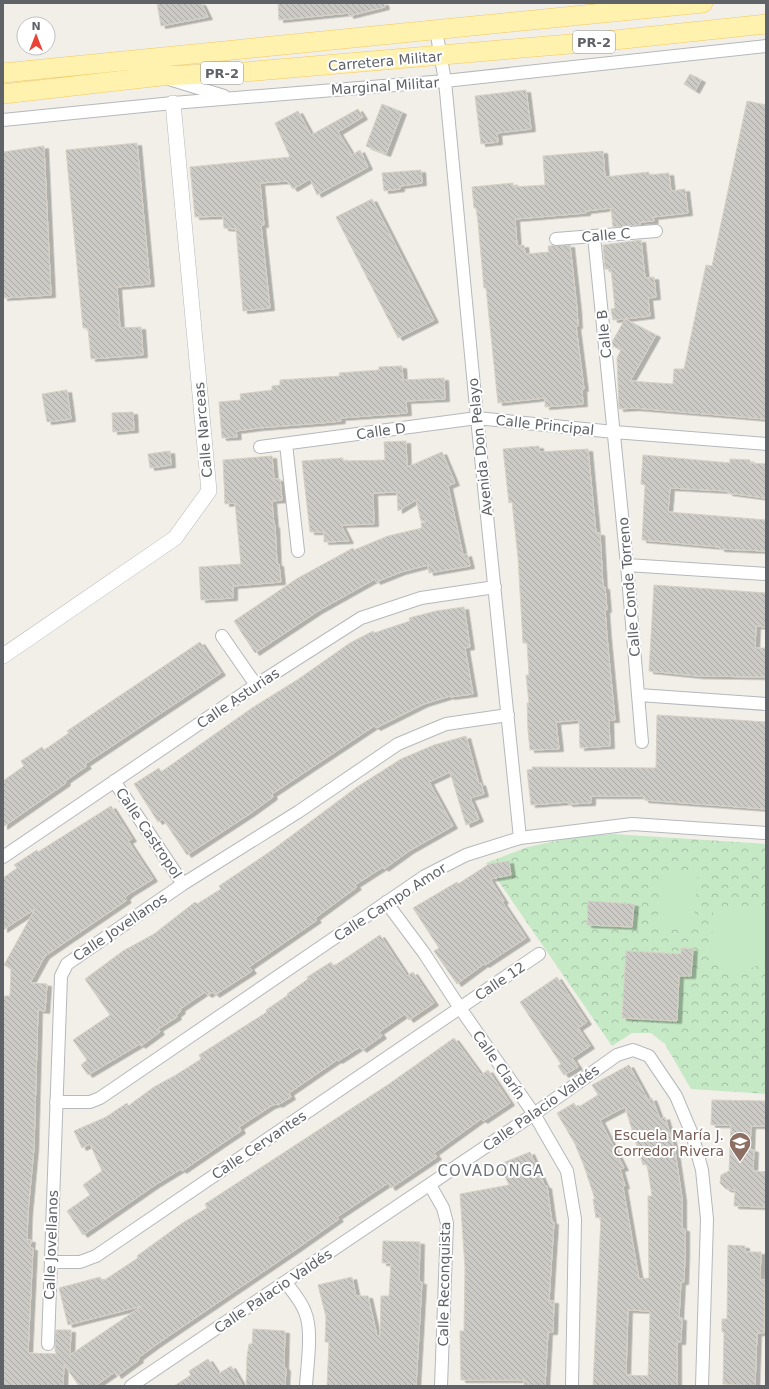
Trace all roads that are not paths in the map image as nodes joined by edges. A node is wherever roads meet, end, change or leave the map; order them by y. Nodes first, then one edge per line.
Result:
1 (703, 3) edge
2 (766, 24) edge
3 (436, 30) junction
4 (766, 46) edge
5 (441, 56) junction
6 (3, 73) edge
7 (161, 76) junction
8 (445, 81) junction
9 (3, 94) edge
10 (231, 98) junction
11 (173, 103) junction
12 (3, 120) edge
13 (656, 230) dead end
14 (594, 236) junction
15 (556, 239) dead end
16 (477, 418) junction
17 (614, 432) junction
18 (286, 444) junction
19 (766, 444) edge
20 (260, 446) dead end
21 (298, 551) dead end
22 (627, 565) junction
23 (766, 574) edge
24 (495, 587) junction
25 (222, 636) dead end
26 (3, 656) edge
27 (256, 685) junction
28 (639, 695) junction
29 (766, 704) edge
30 (508, 715) junction
31 (642, 742) dead end
32 (114, 781) junction
33 (766, 833) edge
34 (520, 838) junction
35 (3, 857) edge
36 (183, 884) junction
37 (386, 902) junction
38 (539, 954) dead end
39 (460, 1008) junction
40 (56, 1102) junction
41 (534, 1114) junction
42 (430, 1186) junction
43 (51, 1262) junction
44 (286, 1283) junction
45 (48, 1344) dead end
46 (131, 1386) edge
47 (306, 1386) edge
48 (441, 1386) edge
49 (572, 1386) edge
50 (702, 1386) edge

1 - 3 main road, Carretera Militar / PR-2
2 - 5 main road, Carretera Militar / PR-2
3 - 5 street, Avenida Don Pelayo
3 - 6 main road, Carretera Militar / PR-2
4 - 8 street, Marginal Militar
5 - 7 main road, Carretera Militar / PR-2
5 - 8 street, Avenida Don Pelayo
7 - 9 main road, Carretera Militar / PR-2
7 - 10 street
8 - 10 street, Marginal Militar
8 - 16 street, Avenida Don Pelayo
10 - 11 street, Marginal Militar
11 - 12 street, Marginal Militar
11 - 26 street, Calle Narceas
13 - 14 street, Calle C
14 - 15 street, Calle C
14 - 17 street, Calle B
16 - 17 street, Calle Principal
16 - 18 street, Calle D
16 - 24 street, Avenida Don Pelayo
17 - 19 street, Calle Principal
17 - 22 street, Calle Conde Torreno
18 - 20 street, Calle D
18 - 21 street
22 - 23 street
22 - 28 street, Calle Conde Torreno
24 - 27 street, Calle Asturias
24 - 30 street, Avenida Don Pelayo
25 - 27 street
27 - 32 street, Calle Asturias
28 - 29 street
28 - 31 street, Calle Conde Torreno
30 - 34 street, Avenida Don Pelayo
30 - 36 street, Calle Jovellanos
32 - 35 street, Calle Asturias
32 - 36 street, Calle Castropol
33 - 34 street, Calle Campo Amor
34 - 37 street, Calle Campo Amor
36 - 40 street, Calle Jovellanos
37 - 39 street, Calle Clarín
37 - 40 street, Calle Campo Amor
38 - 39 street, Calle 12
39 - 41 street, Calle Clarín
39 - 43 street, Calle Cervantes
40 - 43 street, Calle Jovellanos
41 - 42 street, Calle Palacio Valdés
41 - 49 street, Calle Clarín
41 - 50 street, Calle Palacio Valdés
42 - 44 street, Calle Palacio Valdés
42 - 48 street, Calle Reconquista
43 - 45 street, Calle Jovellanos
44 - 46 street, Calle Palacio Valdés
44 - 47 street

